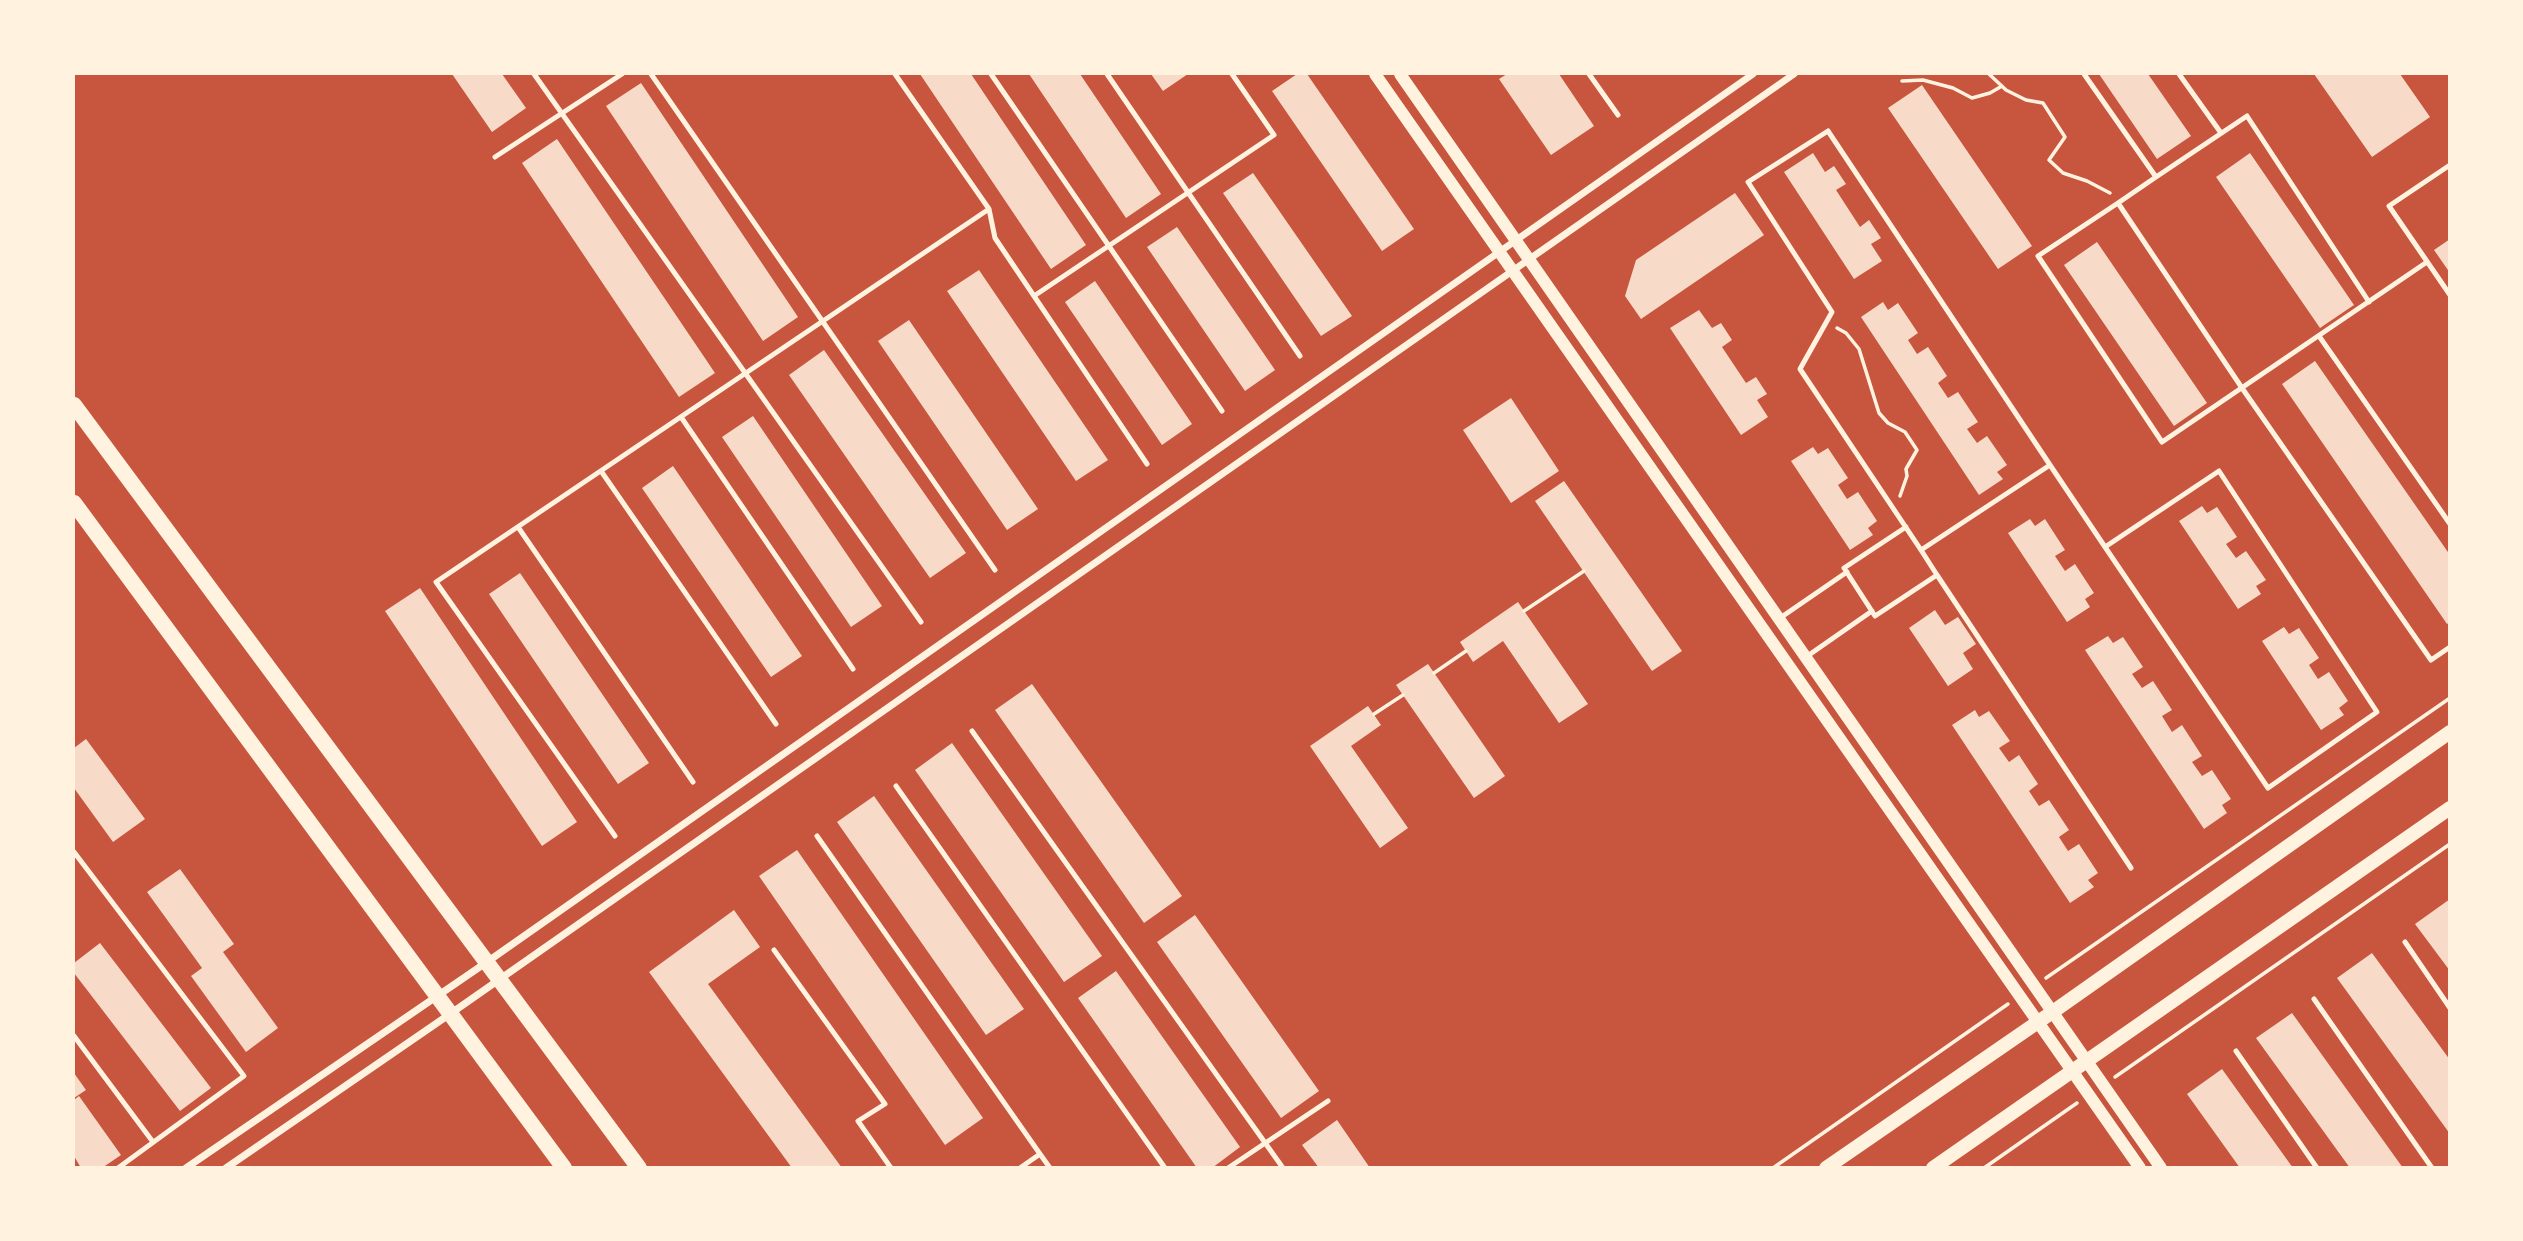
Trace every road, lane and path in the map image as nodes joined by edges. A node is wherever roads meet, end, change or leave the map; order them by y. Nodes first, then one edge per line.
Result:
1 (534, 74) edge
2 (622, 74) edge
3 (651, 74) edge
4 (895, 74) edge
5 (992, 74) edge
6 (1107, 74) edge
7 (1232, 74) edge
8 (1376, 74) edge
9 (1400, 74) edge
10 (1589, 74) edge
11 (1753, 74) edge
12 (1794, 74) edge
13 (1989, 74) edge
14 (2084, 74) edge
15 (2179, 74) edge
16 (1902, 81) dead end
17 (2002, 86) junction
18 (562, 113) junction
19 (1618, 115) dead end
20 (2221, 133) junction
21 (495, 158) dead end
22 (2449, 165) edge
23 (2156, 177) junction
24 (1188, 192) junction
25 (2118, 203) junction
26 (989, 209) junction
27 (1516, 238) junction
28 (1109, 246) junction
29 (1499, 250) junction
30 (1530, 258) junction
31 (2427, 262) junction
32 (1513, 270) junction
33 (2449, 295) edge
34 (1034, 296) junction
35 (2369, 302) junction
36 (822, 322) junction
37 (1826, 322) junction
38 (2319, 336) junction
39 (1300, 356) dead end
40 (746, 374) junction
41 (2242, 388) junction
42 (74, 405) edge
43 (1222, 411) dead end
44 (681, 417) junction
45 (1147, 464) dead end
46 (2050, 465) junction
47 (601, 471) junction
48 (74, 503) edge
49 (1894, 510) junction
50 (2449, 524) edge
51 (519, 527) junction
52 (1906, 527) junction
53 (2105, 547) junction
54 (1921, 550) junction
55 (995, 570) dead end
56 (1584, 571) dead end
57 (1847, 572) junction
58 (1937, 575) junction
59 (1524, 611) dead end
60 (1872, 611) junction
61 (1779, 618) junction
62 (921, 622) dead end
63 (2449, 646) edge
64 (1466, 650) dead end
65 (1806, 657) junction
66 (853, 669) dead end
67 (1434, 673) dead end
68 (1403, 695) dead end
69 (2449, 698) edge
70 (1374, 714) dead end
71 (776, 723) dead end
72 (972, 731) dead end
73 (2449, 732) edge
74 (693, 782) dead end
75 (896, 786) dead end
76 (2449, 808) edge
77 (615, 836) dead end
78 (817, 836) dead end
79 (2449, 844) edge
80 (74, 852) edge
81 (2131, 868) dead end
82 (2405, 942) dead end
83 (774, 950) dead end
84 (487, 961) junction
85 (499, 979) junction
86 (2036, 985) junction
87 (436, 995) junction
88 (2020, 996) junction
89 (2314, 999) dead end
90 (2449, 1009) edge
91 (2054, 1011) junction
92 (450, 1014) junction
93 (2039, 1022) junction
94 (74, 1036) edge
95 (2236, 1051) dead end
96 (2088, 1060) junction
97 (2073, 1071) junction
98 (2105, 1084) junction
99 (2089, 1095) junction
100 (1328, 1101) dead end
101 (153, 1142) junction
102 (1266, 1142) junction
103 (1041, 1154) junction
104 (118, 1167) edge
105 (186, 1167) edge
106 (226, 1167) edge
107 (564, 1167) edge
108 (639, 1167) edge
109 (891, 1167) edge
110 (1020, 1167) edge
111 (1050, 1167) edge
112 (1165, 1167) edge
113 (1228, 1167) edge
114 (1283, 1167) edge
115 (1773, 1167) edge
116 (1826, 1167) edge
117 (1933, 1167) edge
118 (1984, 1167) edge
119 (2140, 1167) edge
120 (2161, 1167) edge
121 (2317, 1167) edge
122 (2431, 1167) edge

1 - 18 lane
2 - 18 lane
3 - 36 lane
4 - 26 lane
5 - 28 lane
6 - 24 lane
7 - 24 lane
8 - 29 street
9 - 27 street
10 - 19 lane
11 - 27 street
12 - 30 street
13 - 17 path
14 - 23 lane
15 - 20 lane
16 - 17 path
17 - 25 path
18 - 21 lane
18 - 40 lane
20 - 23 lane
20 - 35 lane
22 - 31 lane
23 - 25 lane
24 - 28 lane
24 - 39 lane
25 - 41 lane
25 - 41 lane
26 - 34 lane
26 - 36 lane
27 - 29 street
27 - 30 street
28 - 34 lane
28 - 43 lane
29 - 32 street
29 - 84 street
30 - 32 street
30 - 61 street
31 - 33 lane
31 - 35 lane
32 - 85 street
32 - 88 street
34 - 45 lane
35 - 38 lane
36 - 40 lane
36 - 55 lane
37 - 46 lane
37 - 49 lane
37 - 49 path
38 - 41 lane
38 - 50 lane
40 - 44 lane
40 - 62 lane
41 - 63 lane
42 - 84 main road
44 - 47 lane
44 - 66 lane
46 - 53 lane
46 - 54 lane
47 - 51 lane
47 - 71 lane
48 - 87 main road
49 - 52 lane
51 - 74 lane
51 - 77 lane
52 - 54 lane
52 - 57 lane
53 - 53 lane
54 - 58 lane
56 - 59 path
57 - 60 lane
57 - 61 lane
58 - 60 lane
58 - 81 lane
60 - 65 lane
61 - 65 street
64 - 67 path
65 - 86 street
68 - 70 path
69 - 86 path
72 - 102 lane
73 - 91 main road
75 - 112 lane
76 - 96 main road
78 - 103 lane
79 - 98 path
80 - 101 lane
82 - 90 lane
83 - 109 lane
84 - 85 main road
84 - 87 street
85 - 92 street
85 - 108 main road
86 - 91 street
87 - 92 main road
87 - 105 street
88 - 93 street
88 - 115 path
89 - 122 lane
91 - 93 main road
91 - 96 street
92 - 106 street
92 - 107 main road
93 - 97 street
93 - 116 main road
94 - 101 lane
95 - 121 lane
96 - 97 main road
96 - 98 street
97 - 99 street
97 - 117 main road
98 - 120 street
99 - 118 path
99 - 119 street
100 - 102 lane
101 - 104 lane
102 - 113 lane
102 - 114 lane
103 - 110 lane
103 - 111 lane

